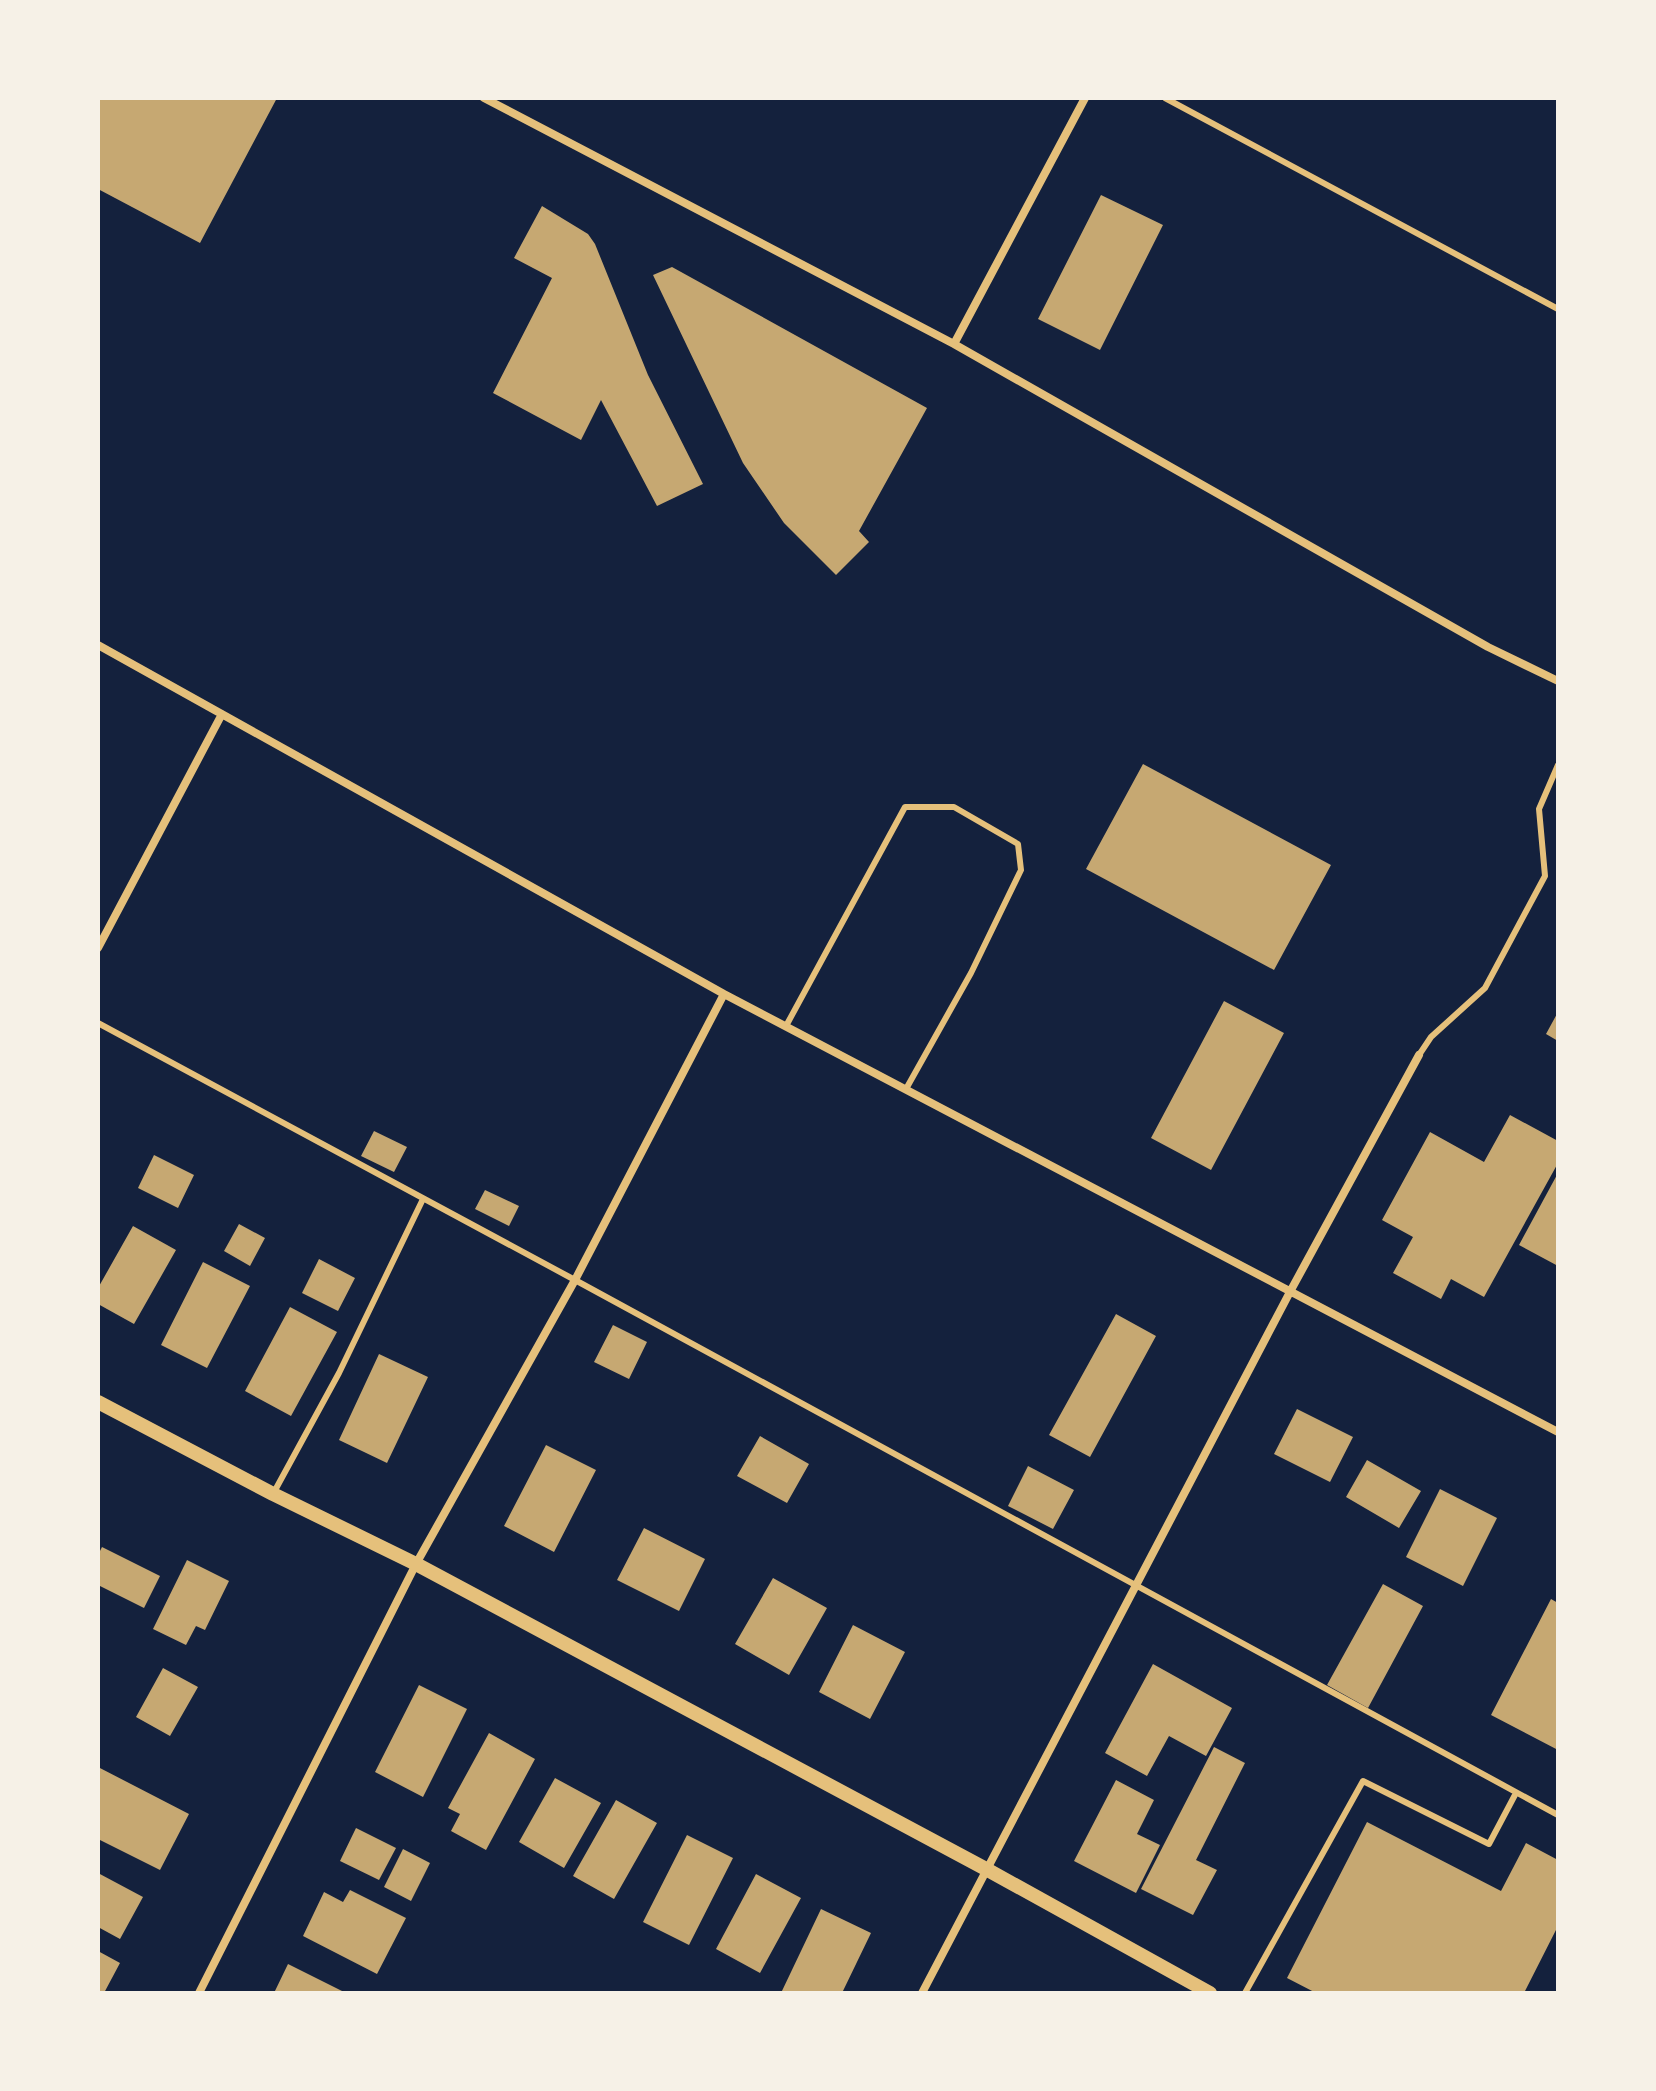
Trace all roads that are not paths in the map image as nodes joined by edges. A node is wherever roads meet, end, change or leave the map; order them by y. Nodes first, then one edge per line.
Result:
1 (484, 98) edge
2 (1085, 98) edge
3 (1165, 98) edge
4 (1558, 309) edge
5 (954, 344) junction
6 (98, 645) edge
7 (1558, 681) edge
8 (222, 714) junction
9 (1558, 765) edge
10 (98, 948) edge
11 (724, 994) junction
12 (98, 1023) edge
13 (786, 1026) junction
14 (1419, 1055) joint
15 (906, 1089) junction
16 (423, 1199) junction
17 (575, 1280) junction
18 (1291, 1290) junction
19 (98, 1402) edge
20 (1558, 1432) edge
21 (273, 1494) junction
22 (416, 1564) junction
23 (1135, 1586) junction
24 (1516, 1793) junction
25 (1558, 1815) edge
26 (986, 1869) junction
27 (199, 1993) edge
28 (922, 1993) edge
29 (1210, 1993) edge
30 (1245, 1993) edge

1 - 5 street
2 - 5 street
3 - 4 lane
5 - 7 street
6 - 8 street
8 - 10 street
8 - 11 street
9 - 14 lane
11 - 13 street
11 - 17 street
12 - 16 lane
13 - 15 street
13 - 15 lane
14 - 18 street
15 - 18 street
16 - 17 lane
16 - 21 lane
17 - 22 street
17 - 23 lane
18 - 20 street
18 - 23 street
19 - 21 street
21 - 22 street
22 - 26 street
22 - 27 street
23 - 24 lane
23 - 26 street
24 - 25 lane
24 - 30 lane
26 - 28 street
26 - 29 street

